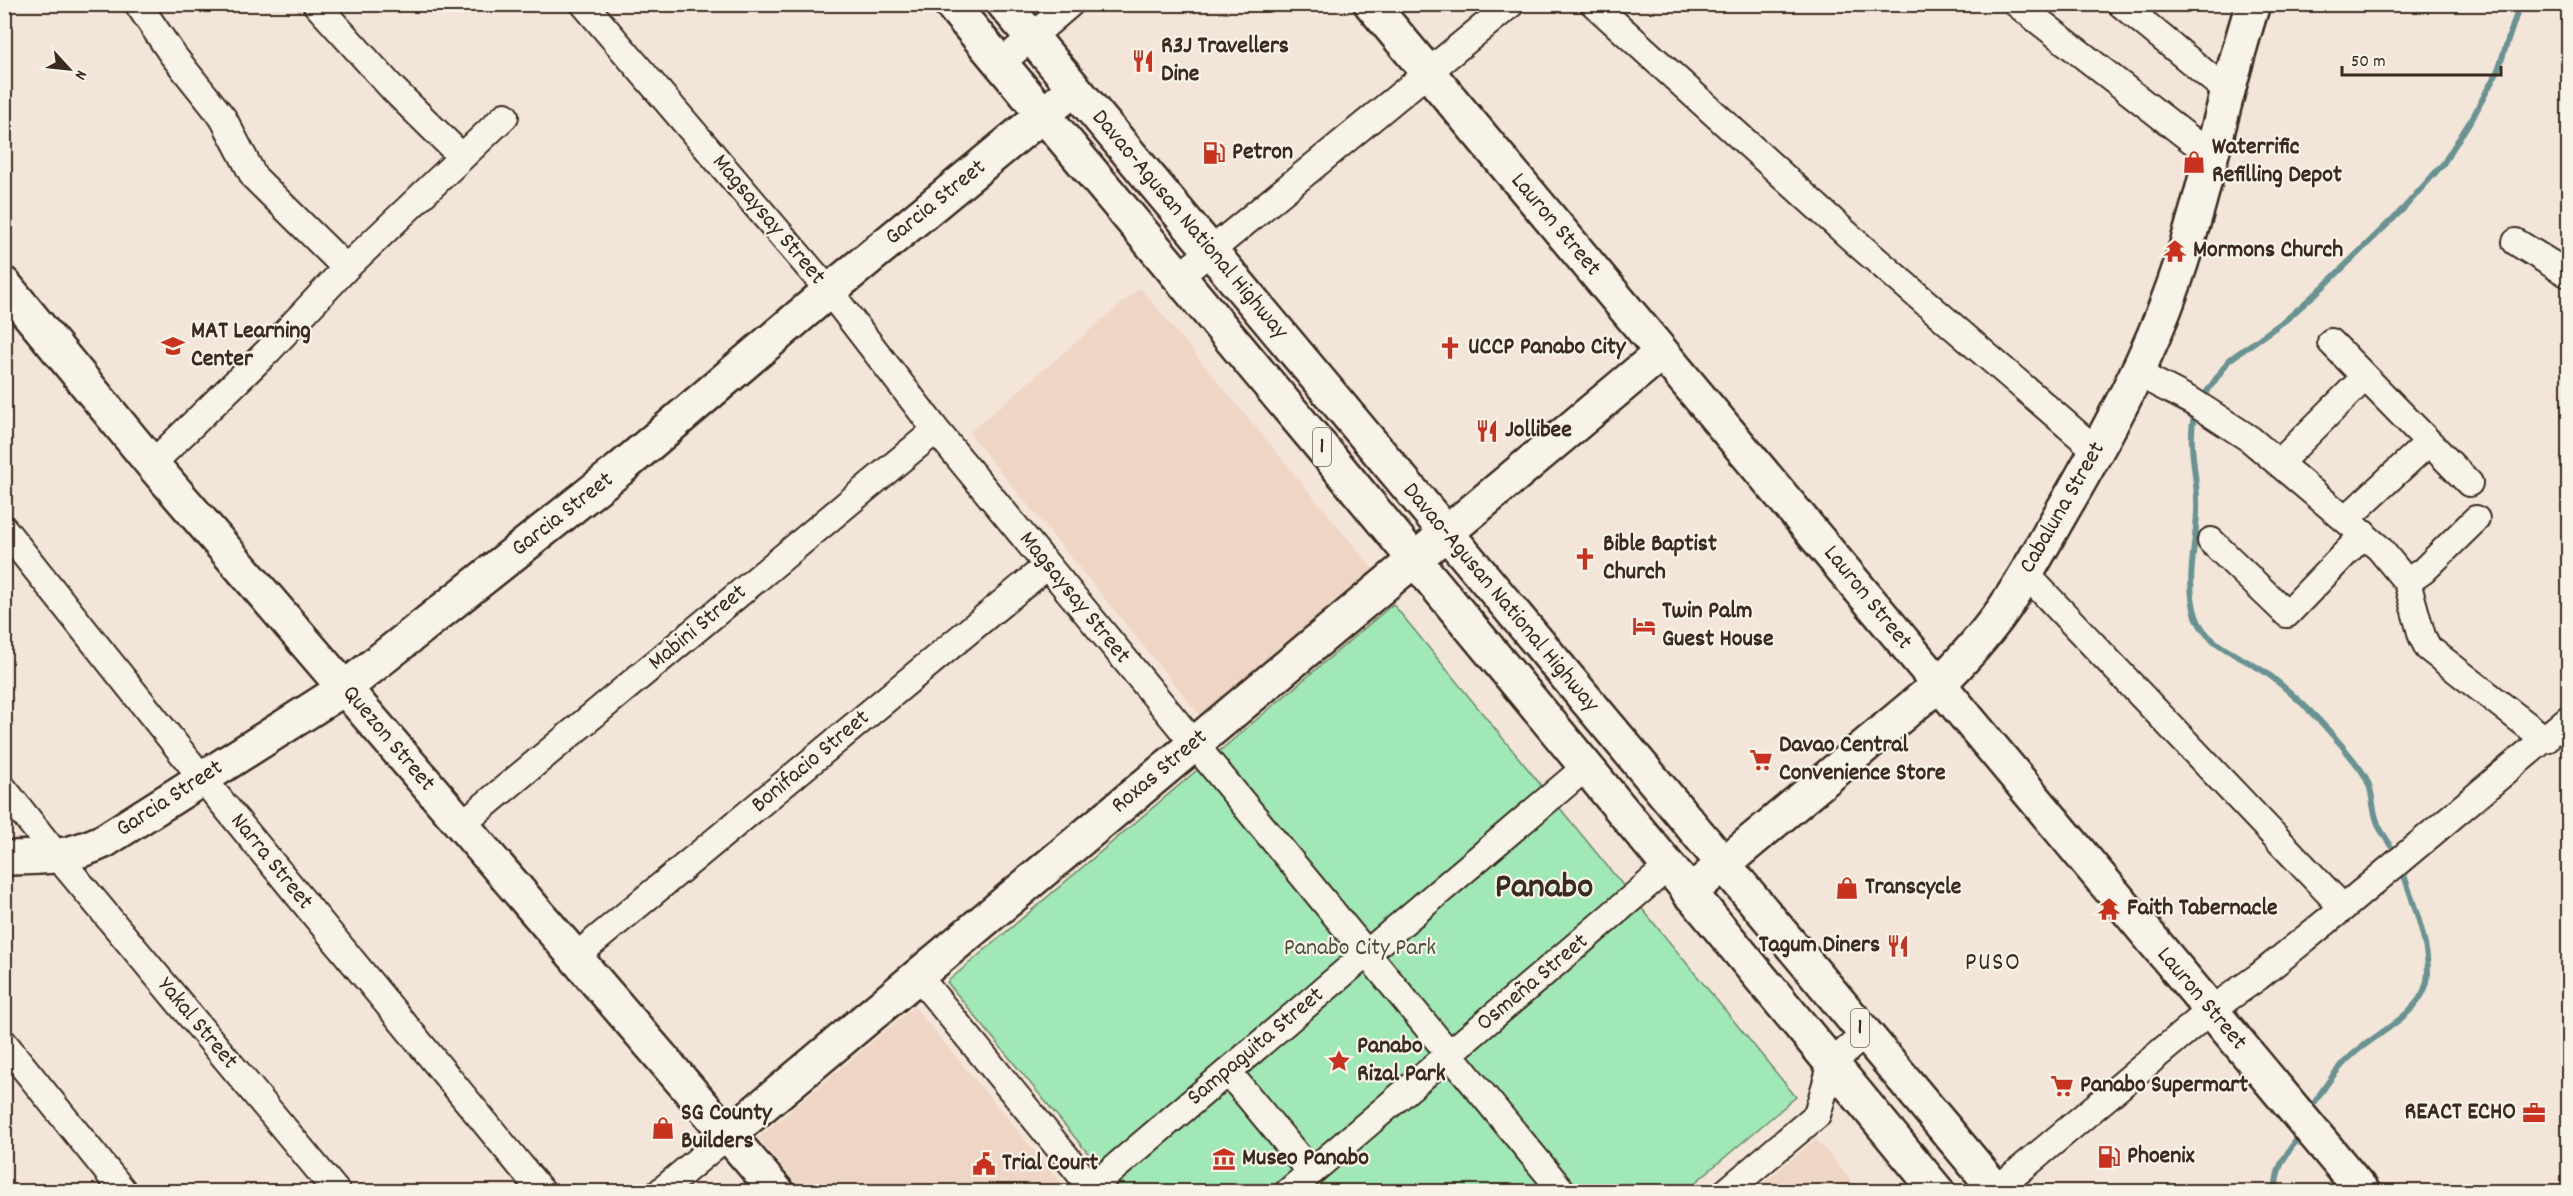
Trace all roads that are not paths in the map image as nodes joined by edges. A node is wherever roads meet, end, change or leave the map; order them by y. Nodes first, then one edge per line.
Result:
1 (138, 4) edge
2 (316, 4) edge
3 (584, 4) edge
4 (951, 4) edge
5 (1004, 4) edge
6 (1070, 4) edge
7 (1371, 4) edge
8 (1511, 4) edge
9 (1594, 4) edge
10 (2017, 4) edge
11 (2121, 4) edge
12 (2253, 4) edge
13 (1032, 38) junction
14 (1000, 64) junction
15 (1428, 73) junction
16 (1074, 88) junction
17 (2228, 92) junction
18 (1044, 115) junction
19 (506, 116) dead end
20 (2212, 156) junction
21 (462, 157) junction
22 (2516, 242) dead end
23 (1210, 251) junction
24 (346, 268) junction
25 (2568, 274) edge
26 (1179, 277) junction
27 (4, 284) edge
28 (828, 291) junction
29 (2331, 342) dead end
30 (1661, 353) junction
31 (2137, 374) junction
32 (2365, 377) junction
33 (936, 430) junction
34 (2429, 442) junction
35 (2097, 451) junction
36 (2279, 463) junction
37 (152, 464) junction
38 (2469, 483) dead end
39 (2476, 519) dead end
40 (2355, 527) junction
41 (4, 529) edge
42 (1446, 533) junction
43 (2211, 540) dead end
44 (1414, 560) junction
45 (1047, 566) junction
46 (2026, 574) junction
47 (2407, 582) junction
48 (1938, 685) junction
49 (345, 688) junction
50 (2568, 719) edge
51 (1618, 740) junction
52 (2546, 740) junction
53 (1194, 745) junction
54 (1586, 767) junction
55 (202, 778) junction
56 (4, 789) edge
57 (460, 825) junction
58 (58, 857) junction
59 (4, 858) edge
60 (1723, 865) junction
61 (1668, 867) junction
62 (1689, 893) junction
63 (2343, 908) junction
64 (1366, 954) junction
65 (574, 958) junction
66 (918, 976) junction
67 (2211, 1010) junction
68 (1865, 1034) junction
69 (4, 1043) edge
70 (1449, 1054) junction
71 (1832, 1064) junction
72 (1228, 1072) junction
73 (729, 1134) junction
74 (1311, 1172) junction
75 (1093, 1189) edge
76 (124, 1191) edge
77 (337, 1191) edge
78 (542, 1191) edge
79 (660, 1191) edge
80 (777, 1191) edge
81 (1288, 1191) edge
82 (1563, 1191) edge
83 (1726, 1191) edge
84 (1938, 1191) edge
85 (1997, 1191) edge
86 (2363, 1191) edge

1 - 24 street
2 - 21 street
3 - 28 street, Magsaysay Street
4 - 14 main road, Davao-Agusan National Highway / 1
5 - 13 main road, Davao-Agusan National Highway / 1
6 - 13 street
7 - 15 main road, Lauron Street
8 - 15 street
9 - 35 street
10 - 20 street
11 - 17 street
12 - 17 main road, Cabaluna Street
13 - 14 street
13 - 16 main road, Davao-Agusan National Highway / 1
14 - 18 main road, Davao-Agusan National Highway / 1
15 - 23 street
15 - 30 main road, Lauron Street
16 - 18 main road, Garcia Street
16 - 23 main road, Davao-Agusan National Highway / 1
17 - 20 main road, Cabaluna Street
18 - 26 main road, Davao-Agusan National Highway / 1
18 - 28 main road, Garcia Street
19 - 21 street
20 - 31 main road, Cabaluna Street
21 - 24 street
22 - 25 street
23 - 26 street
23 - 42 main road, Davao-Agusan National Highway / 1
24 - 37 street
26 - 44 main road, Davao-Agusan National Highway / 1
27 - 37 main road, Quezon Street
28 - 33 street, Magsaysay Street
28 - 49 main road, Garcia Street
29 - 32 street
30 - 42 main road, Roxas Street
30 - 48 main road, Lauron Street
31 - 35 main road, Cabaluna Street
31 - 36 street
32 - 34 street
32 - 36 street
33 - 45 street, Magsaysay Street
33 - 57 street, Mabini Street
34 - 38 street
34 - 40 street
35 - 46 main road, Cabaluna Street
36 - 40 street
37 - 49 main road, Quezon Street
39 - 47 street
40 - 43 street
40 - 47 street
41 - 55 street, Narra Street
42 - 44 main road, Roxas Street
42 - 51 main road, Davao-Agusan National Highway / 1
44 - 53 main road, Roxas Street
44 - 54 main road, Davao-Agusan National Highway / 1
45 - 53 street, Magsaysay Street
45 - 65 street, Bonifacio Street
46 - 48 main road, Cabaluna Street
46 - 63 street
47 - 52 street
48 - 60 main road, Cabaluna Street
48 - 67 main road, Lauron Street
49 - 55 main road, Garcia Street
49 - 57 main road, Quezon Street
50 - 52 street
51 - 54 main road
51 - 60 main road, Davao-Agusan National Highway / 1
52 - 63 street
53 - 64 street, Magsaysay Street
53 - 66 main road, Roxas Street
54 - 61 main road, Davao-Agusan National Highway / 1
54 - 64 street, Sampaguita Street
55 - 58 main road, Garcia Street
55 - 78 street, Narra Street
56 - 58 street, Yakal Street
57 - 65 main road, Quezon Street
58 - 59 main road, Garcia Street
58 - 77 street, Yakal Street
60 - 62 main road, Cabaluna Street
60 - 68 main road, Davao-Agusan National Highway / 1
61 - 62 main road, Davao-Agusan National Highway / 1
61 - 70 street, Osmeña Street
62 - 71 main road, Davao-Agusan National Highway / 1
63 - 67 street
64 - 70 street, Magsaysay Street
64 - 72 street, Sampaguita Street
65 - 73 main road, Quezon Street
66 - 73 main road, Roxas Street
66 - 75 street
67 - 85 street
67 - 86 main road, Lauron Street
68 - 71 street
68 - 85 main road, Davao-Agusan National Highway / 1
69 - 76 street
70 - 74 street, Osmeña Street
70 - 82 street, Magsaysay Street
71 - 83 street
71 - 84 main road, Davao-Agusan National Highway / 1
72 - 74 street
72 - 75 street, Sampaguita Street
73 - 79 street, Roxas Street
73 - 80 main road, Quezon Street
74 - 81 street, Osmeña Street

